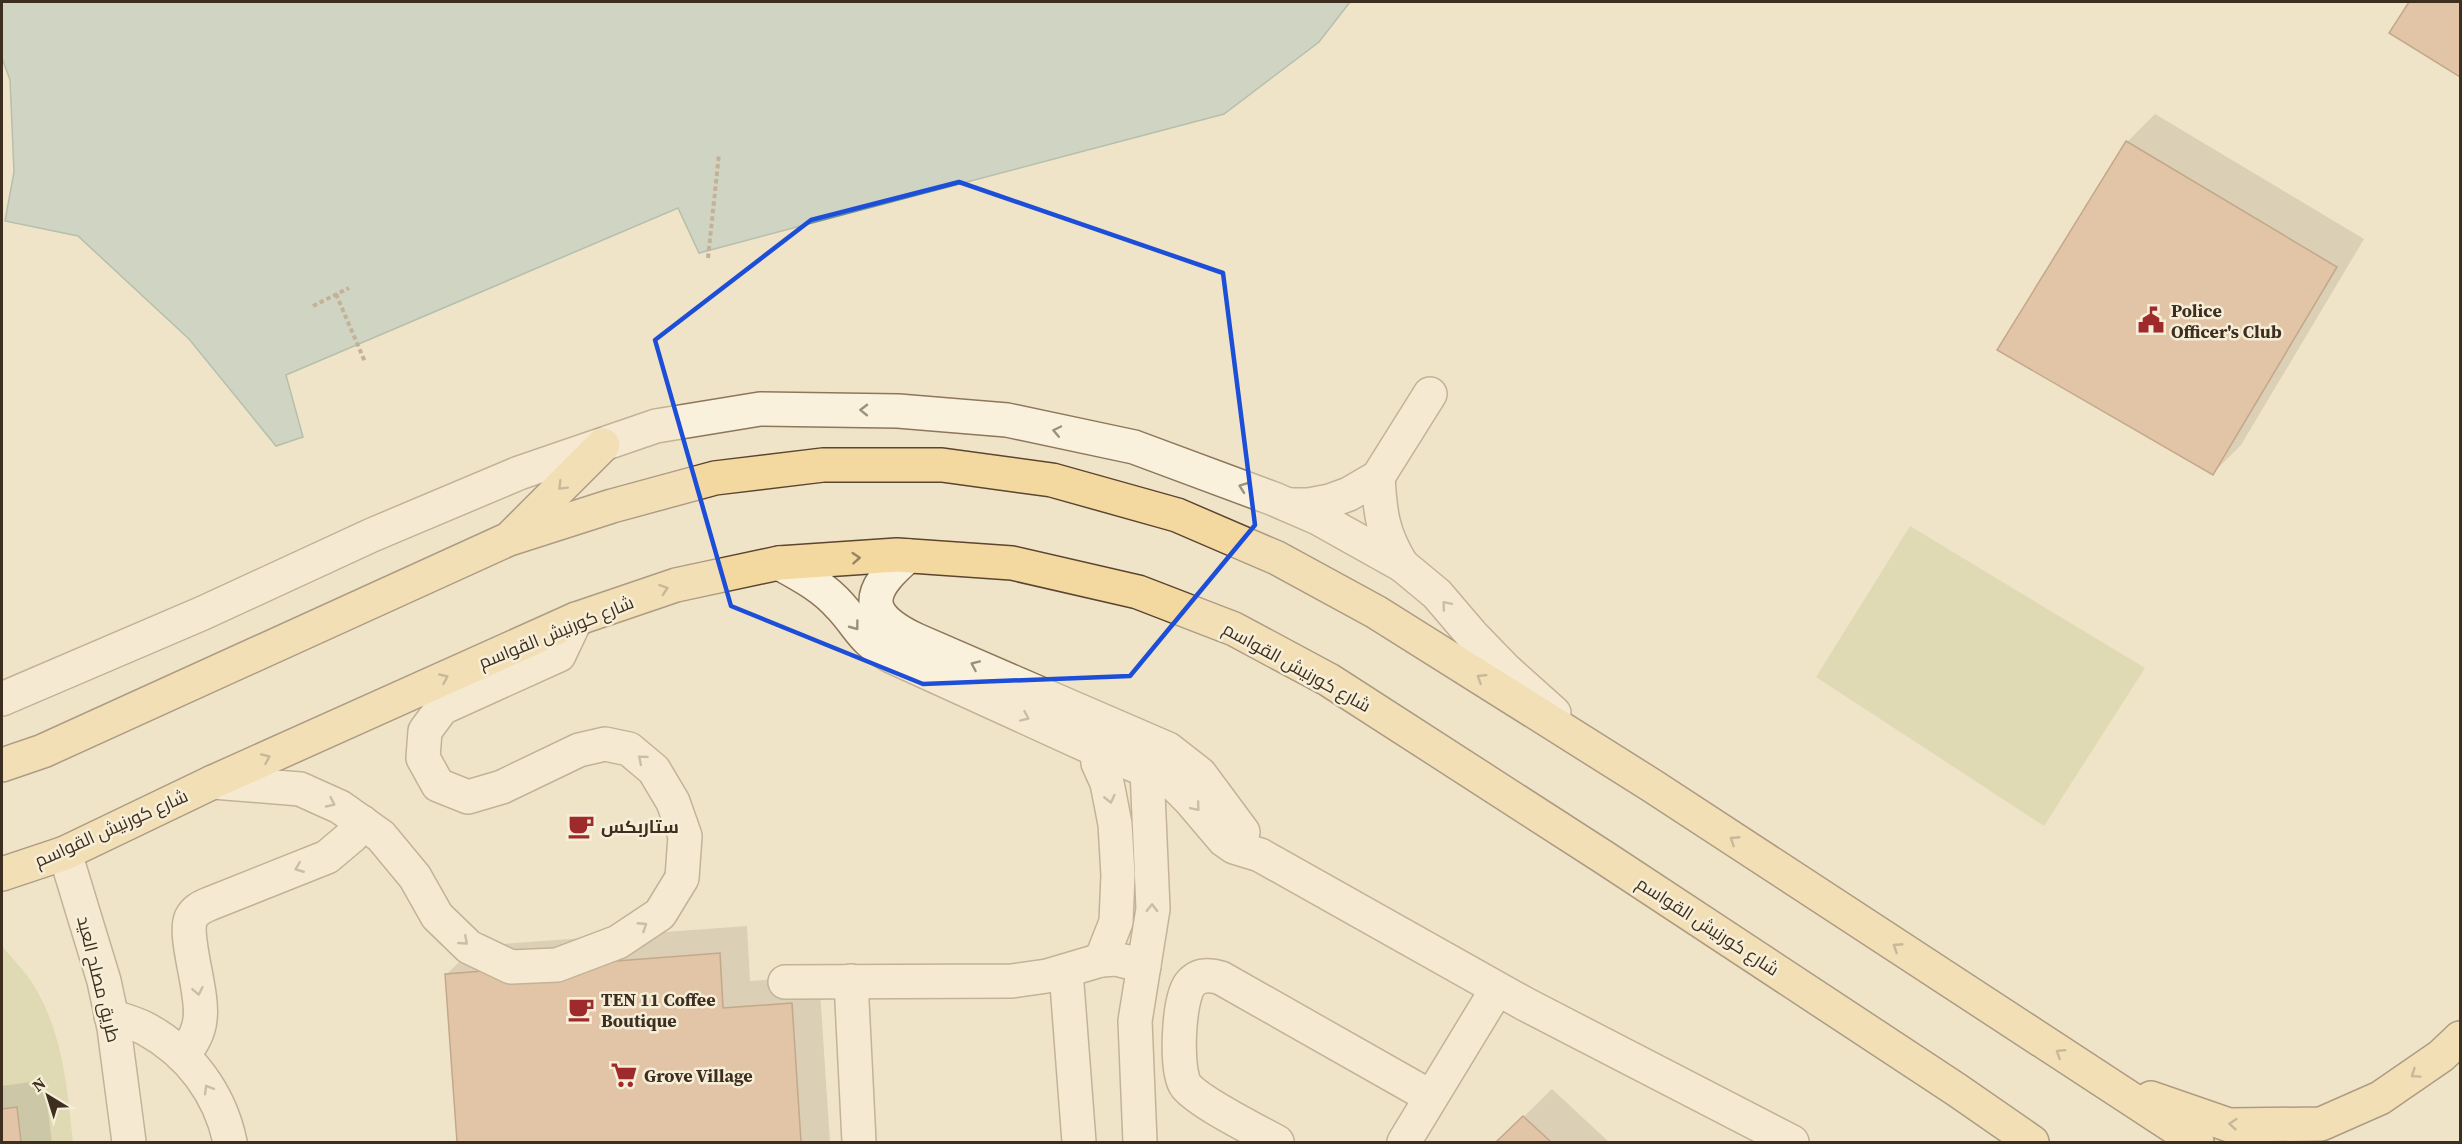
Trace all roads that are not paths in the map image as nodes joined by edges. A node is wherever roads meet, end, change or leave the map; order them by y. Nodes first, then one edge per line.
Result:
1 (1430, 394) dead end
2 (603, 445) junction
3 (1378, 477) junction
4 (1289, 505) junction
5 (509, 539) junction
6 (908, 556) junction
7 (778, 563) junction
8 (1402, 565) junction
9 (576, 619) junction
10 (2, 699) edge
11 (1102, 737) junction
12 (1149, 756) junction
13 (1611, 760) junction
14 (2, 765) edge
15 (213, 782) junction
16 (362, 822) junction
17 (65, 853) junction
18 (2, 874) edge
19 (1101, 960) junction
20 (1144, 966) junction
21 (1066, 971) junction
22 (851, 981) junction
23 (785, 982) dead end
24 (1497, 989) junction
25 (111, 1016) junction
26 (2460, 1038) edge
27 (183, 1056) junction
28 (2103, 1080) junction
29 (1431, 1097) junction
30 (1995, 1116) junction
31 (129, 1143) edge
32 (230, 1143) edge
33 (859, 1143) edge
34 (1079, 1143) edge
35 (1140, 1143) edge
36 (1277, 1143) edge
37 (1404, 1143) edge
38 (1792, 1143) edge
39 (2015, 1143) edge
40 (2032, 1143) edge
41 (2197, 1143) edge

1 - 3 street
4 -> 2 street
2 -> 5 main road
2 - 10 street
3 - 4 street
3 - 8 street
4 - 8 street
13 -> 5 main road
5 - 14 main road
7 -> 6 main road, شارع كورنيش القواسم
11 -> 6 street
6 - 30 main road, شارع كورنيش القواسم
9 -> 7 main road, شارع كورنيش القواسم
7 -> 11 street
13 -> 8 street
15 -> 9 main road, شارع كورنيش القواسم
16 -> 9 street
11 - 12 street
11 -> 19 street
20 -> 12 street
12 - 24 street
28 -> 13 main road
15 -> 16 street
15 - 17 main road, شارع كورنيش القواسم
16 -> 27 street
17 - 18 main road, شارع كورنيش القواسم
17 - 25 street, طريق مصلح العيد
19 - 20 street
19 - 21 street
20 - 35 street
21 - 22 street
21 - 34 street
22 - 23 street
22 - 33 street
24 - 29 street
24 - 38 street
25 - 27 street
25 - 31 street, طريق مصلح العيد
26 -> 28 main road
32 -> 27 street
28 - 41 main road
29 - 36 street
29 - 37 street
30 - 39 main road
30 - 40 main road, شارع كورنيش القواسم

